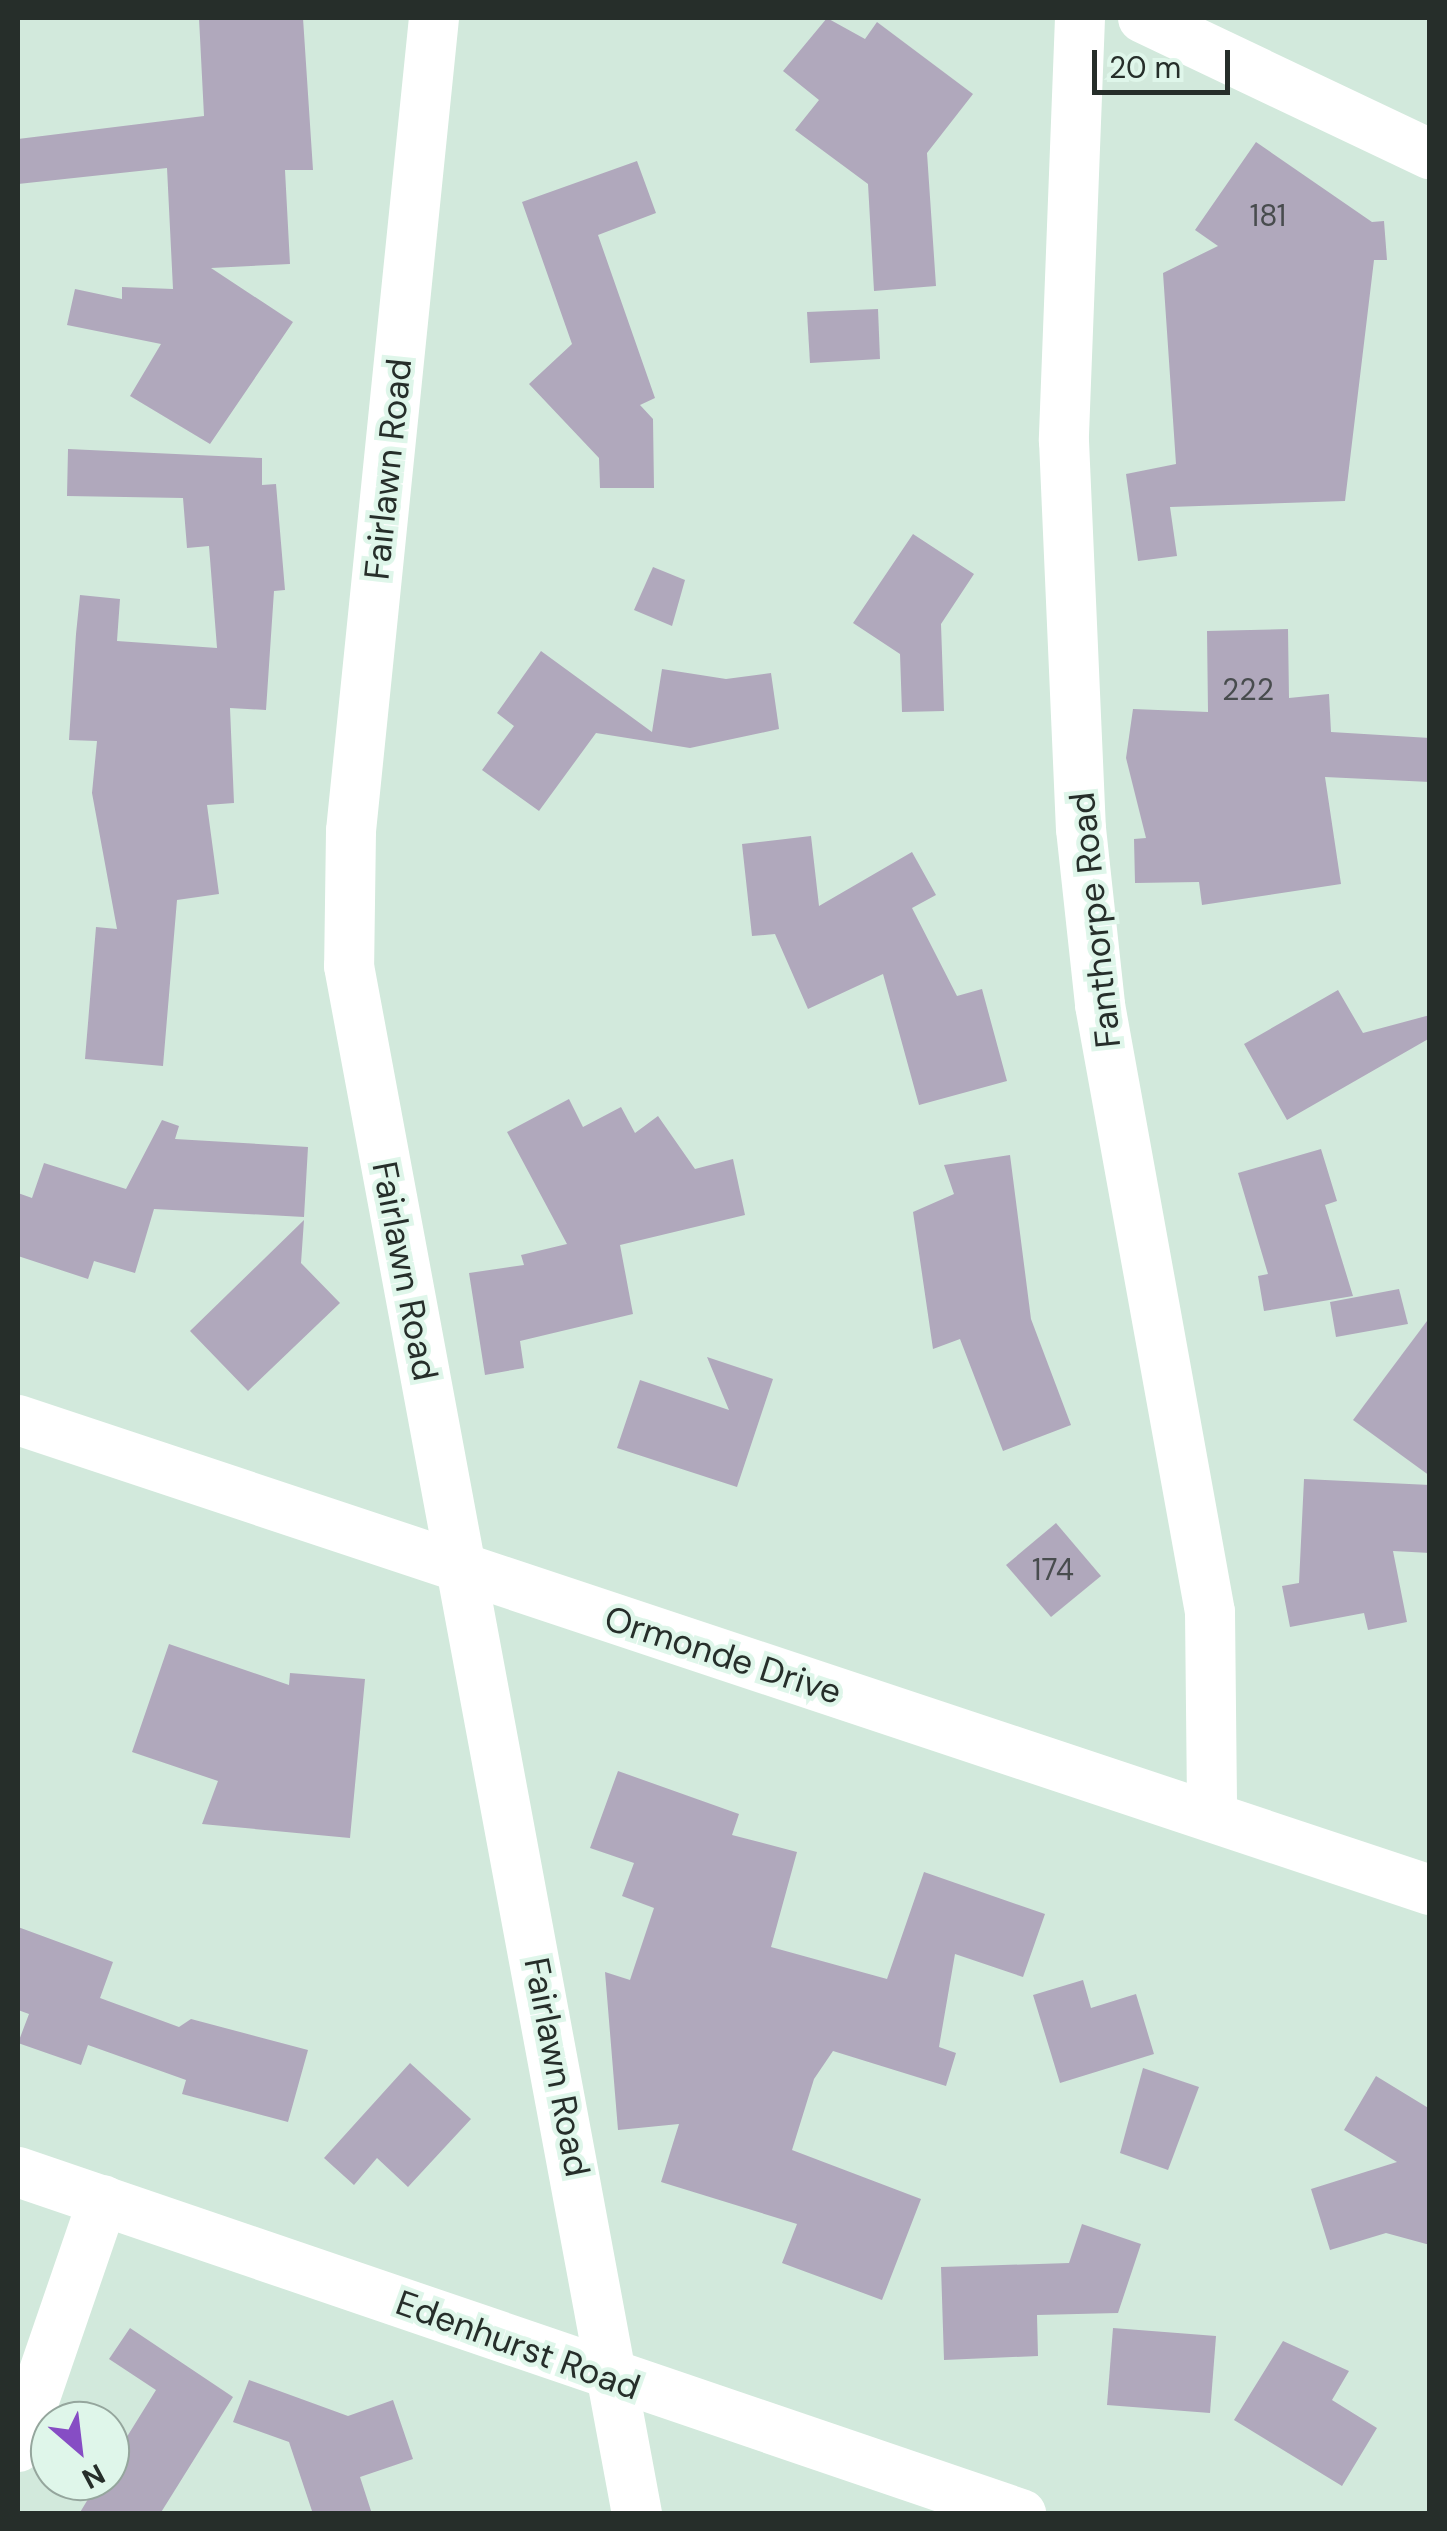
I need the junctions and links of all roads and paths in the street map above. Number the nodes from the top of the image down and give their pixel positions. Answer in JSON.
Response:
{"nodes":[{"id":1,"x":434,"y":18,"type":"edge"},
{"id":2,"x":1080,"y":18,"type":"edge"},
{"id":3,"x":1144,"y":18,"type":"edge"},
{"id":4,"x":1430,"y":154,"type":"edge"},
{"id":5,"x":18,"y":1420,"type":"edge"},
{"id":6,"x":466,"y":1571,"type":"junction"},
{"id":7,"x":1212,"y":1814,"type":"junction"},
{"id":8,"x":1430,"y":1890,"type":"edge"},
{"id":9,"x":18,"y":2172,"type":"edge"},
{"id":10,"x":103,"y":2200,"type":"junction"},
{"id":11,"x":615,"y":2381,"type":"junction"},
{"id":12,"x":18,"y":2448,"type":"edge"},
{"id":13,"x":637,"y":2514,"type":"edge"},
{"id":14,"x":1020,"y":2514,"type":"edge"}],
"edges":[{"from":1,"to":6,"type":"street","name":"Fairlawn Road"},
{"from":2,"to":7,"type":"street","name":"Fanthorpe Road"},
{"from":3,"to":4,"type":"street"},
{"from":5,"to":6,"type":"street","name":"Ormonde Drive"},
{"from":6,"to":7,"type":"street","name":"Ormonde Drive"},
{"from":6,"to":11,"type":"street","name":"Fairlawn Road"},
{"from":7,"to":8,"type":"street","name":"Ormonde Drive"},
{"from":9,"to":10,"type":"street","name":"Edenhurst Road"},
{"from":10,"to":11,"type":"street","name":"Edenhurst Road"},
{"from":10,"to":12,"type":"street"},
{"from":11,"to":13,"type":"street","name":"Fairlawn Road"},
{"from":11,"to":14,"type":"street","name":"Edenhurst Road"}]}
